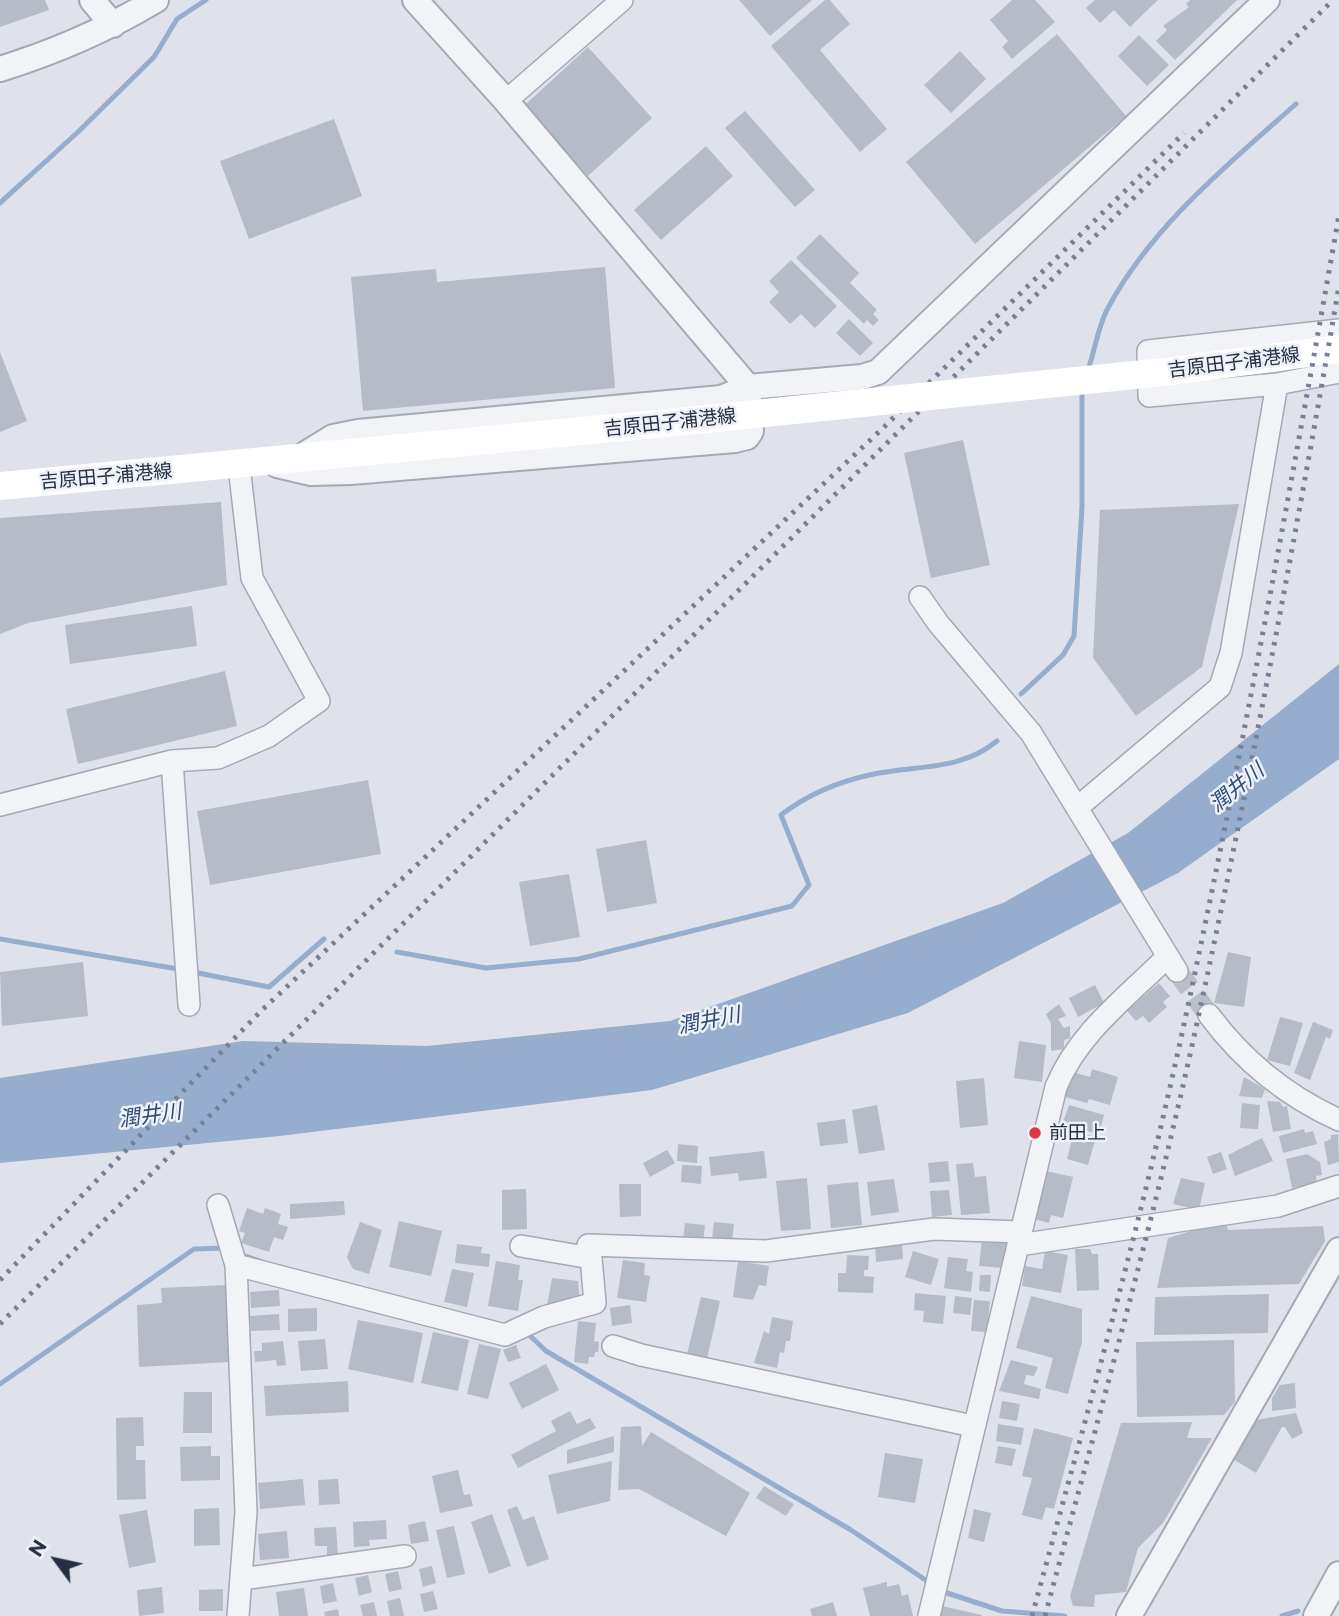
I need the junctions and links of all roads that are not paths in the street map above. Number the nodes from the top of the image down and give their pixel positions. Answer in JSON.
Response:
{"nodes":[{"id":1,"x":92,"y":0,"type":"edge"},
{"id":2,"x":156,"y":0,"type":"edge"},
{"id":3,"x":415,"y":0,"type":"edge"},
{"id":4,"x":622,"y":0,"type":"edge"},
{"id":5,"x":1268,"y":0,"type":"edge"},
{"id":6,"x":113,"y":24,"type":"junction"},
{"id":7,"x":0,"y":69,"type":"edge"},
{"id":8,"x":506,"y":101,"type":"junction"},
{"id":9,"x":1339,"y":330,"type":"edge"},
{"id":10,"x":1339,"y":349,"type":"edge"},
{"id":11,"x":1339,"y":372,"type":"edge"},
{"id":12,"x":1277,"y":384,"type":"junction"},
{"id":13,"x":748,"y":387,"type":"junction"},
{"id":14,"x":299,"y":458,"type":"junction"},
{"id":15,"x":252,"y":464,"type":"junction"},
{"id":16,"x":0,"y":486,"type":"edge"},
{"id":17,"x":920,"y":597,"type":"dead end"},
{"id":18,"x":172,"y":761,"type":"junction"},
{"id":19,"x":0,"y":805,"type":"edge"},
{"id":20,"x":1078,"y":807,"type":"junction"},
{"id":21,"x":189,"y":1005,"type":"dead end"},
{"id":22,"x":1209,"y":1015,"type":"tunnel mouth"},
{"id":23,"x":1339,"y":1120,"type":"edge"},
{"id":24,"x":1339,"y":1186,"type":"edge"},
{"id":25,"x":218,"y":1205,"type":"dead end"},
{"id":26,"x":1020,"y":1239,"type":"junction"},
{"id":27,"x":521,"y":1246,"type":"dead end"},
{"id":28,"x":1339,"y":1250,"type":"edge"},
{"id":29,"x":234,"y":1257,"type":"junction"},
{"id":30,"x":591,"y":1258,"type":"junction"},
{"id":31,"x":613,"y":1346,"type":"dead end"},
{"id":32,"x":973,"y":1426,"type":"junction"},
{"id":33,"x":405,"y":1556,"type":"dead end"},
{"id":34,"x":1339,"y":1574,"type":"edge"},
{"id":35,"x":242,"y":1578,"type":"junction"},
{"id":36,"x":933,"y":1599,"type":"edge"},
{"id":37,"x":1129,"y":1615,"type":"edge"},
{"id":38,"x":238,"y":1616,"type":"edge"},
{"id":39,"x":1316,"y":1616,"type":"edge"}],
"edges":[{"from":1,"to":6,"type":"street"},
{"from":2,"to":6,"type":"street"},
{"from":3,"to":8,"type":"street"},
{"from":4,"to":8,"type":"street"},
{"from":5,"to":13,"type":"street"},
{"from":6,"to":7,"type":"street"},
{"from":8,"to":13,"type":"street"},
{"from":9,"to":12,"type":"street"},
{"from":10,"to":14,"type":"main road","name":"吉原田子浦港線","bridge":true},
{"from":11,"to":12,"type":"street"},
{"from":12,"to":20,"type":"street"},
{"from":13,"to":14,"type":"street"},
{"from":13,"to":15,"type":"street"},
{"from":14,"to":15,"type":"main road","name":"吉原田子浦港線"},
{"from":15,"to":16,"type":"main road","name":"吉原田子浦港線"},
{"from":15,"to":18,"type":"street"},
{"from":17,"to":20,"type":"street"},
{"from":18,"to":19,"type":"street"},
{"from":18,"to":21,"type":"street"},
{"from":20,"to":26,"type":"street"},
{"from":22,"to":23,"type":"street"},
{"from":24,"to":26,"type":"street"},
{"from":25,"to":29,"type":"street"},
{"from":26,"to":30,"type":"street"},
{"from":26,"to":32,"type":"street"},
{"from":27,"to":30,"type":"street"},
{"from":28,"to":37,"type":"street"},
{"from":29,"to":30,"type":"street"},
{"from":29,"to":35,"type":"street"},
{"from":31,"to":32,"type":"street"},
{"from":32,"to":36,"type":"street"},
{"from":33,"to":35,"type":"street"},
{"from":34,"to":39,"type":"street"},
{"from":35,"to":38,"type":"street"}]}
